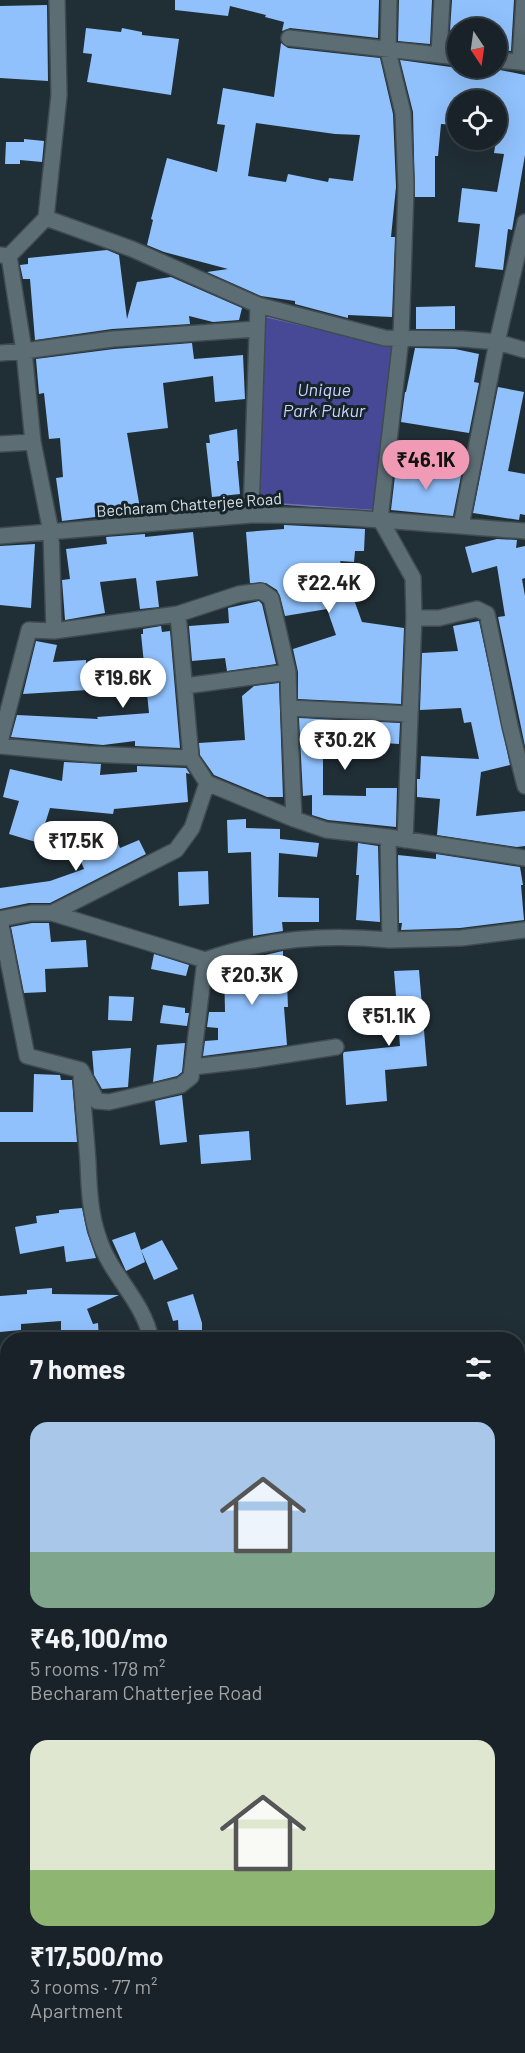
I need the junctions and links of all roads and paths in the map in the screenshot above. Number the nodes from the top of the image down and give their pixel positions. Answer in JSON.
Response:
{"nodes":[{"id":1,"x":57,"y":0,"type":"edge"},
{"id":2,"x":389,"y":0,"type":"edge"},
{"id":3,"x":442,"y":0,"type":"edge"},
{"id":4,"x":524,"y":0,"type":"edge"},
{"id":5,"x":289,"y":38,"type":"dead end"},
{"id":6,"x":388,"y":51,"type":"junction"},
{"id":7,"x":439,"y":55,"type":"junction"},
{"id":8,"x":447,"y":56,"type":"edge"},
{"id":9,"x":507,"y":61,"type":"edge"},
{"id":10,"x":522,"y":63,"type":"edge"},
{"id":11,"x":46,"y":218,"type":"junction"},
{"id":12,"x":525,"y":222,"type":"edge"},
{"id":13,"x":5,"y":255,"type":"edge"},
{"id":14,"x":258,"y":305,"type":"junction"},
{"id":15,"x":256,"y":329,"type":"junction"},
{"id":16,"x":401,"y":338,"type":"junction"},
{"id":17,"x":497,"y":342,"type":"junction"},
{"id":18,"x":525,"y":350,"type":"edge"},
{"id":19,"x":24,"y":351,"type":"junction"},
{"id":20,"x":0,"y":352,"type":"edge"},
{"id":21,"x":33,"y":442,"type":"junction"},
{"id":22,"x":0,"y":444,"type":"edge"},
{"id":23,"x":251,"y":515,"type":"junction"},
{"id":24,"x":380,"y":519,"type":"junction"},
{"id":25,"x":461,"y":526,"type":"junction"},
{"id":26,"x":525,"y":531,"type":"edge"},
{"id":27,"x":51,"y":532,"type":"junction"},
{"id":28,"x":0,"y":536,"type":"edge"},
{"id":29,"x":178,"y":615,"type":"junction"},
{"id":30,"x":414,"y":618,"type":"junction"},
{"id":31,"x":54,"y":631,"type":"junction"},
{"id":32,"x":288,"y":672,"type":"junction"},
{"id":33,"x":185,"y":686,"type":"junction"},
{"id":34,"x":289,"y":708,"type":"junction"},
{"id":35,"x":409,"y":714,"type":"junction"},
{"id":36,"x":3,"y":719,"type":"edge"},
{"id":37,"x":0,"y":744,"type":"edge"},
{"id":38,"x":191,"y":758,"type":"junction"},
{"id":39,"x":207,"y":783,"type":"junction"},
{"id":40,"x":525,"y":786,"type":"edge"},
{"id":41,"x":294,"y":819,"type":"junction"},
{"id":42,"x":388,"y":837,"type":"junction"},
{"id":43,"x":405,"y":840,"type":"junction"},
{"id":44,"x":525,"y":858,"type":"edge"},
{"id":45,"x":52,"y":913,"type":"junction"},
{"id":46,"x":0,"y":919,"type":"edge"},
{"id":47,"x":525,"y":930,"type":"edge"},
{"id":48,"x":390,"y":940,"type":"junction"},
{"id":49,"x":205,"y":960,"type":"junction"},
{"id":50,"x":6,"y":985,"type":"edge"},
{"id":51,"x":336,"y":1047,"type":"dead end"},
{"id":52,"x":193,"y":1067,"type":"junction"},
{"id":53,"x":81,"y":1070,"type":"junction"},
{"id":54,"x":150,"y":1332,"type":"edge"}],
"edges":[{"from":1,"to":11,"type":"street"},
{"from":2,"to":6,"type":"street"},
{"from":3,"to":7,"type":"street"},
{"from":4,"to":10,"type":"street"},
{"from":5,"to":6,"type":"street"},
{"from":6,"to":7,"type":"street"},
{"from":6,"to":16,"type":"street"},
{"from":7,"to":8,"type":"street"},
{"from":9,"to":10,"type":"street"},
{"from":11,"to":13,"type":"street"},
{"from":11,"to":14,"type":"street"},
{"from":12,"to":17,"type":"street"},
{"from":13,"to":19,"type":"street"},
{"from":14,"to":15,"type":"street"},
{"from":14,"to":16,"type":"street"},
{"from":15,"to":19,"type":"street"},
{"from":15,"to":23,"type":"street"},
{"from":16,"to":17,"type":"street"},
{"from":16,"to":24,"type":"street"},
{"from":17,"to":18,"type":"street"},
{"from":17,"to":25,"type":"street"},
{"from":19,"to":20,"type":"street"},
{"from":19,"to":21,"type":"street"},
{"from":21,"to":22,"type":"street"},
{"from":21,"to":27,"type":"street"},
{"from":23,"to":24,"type":"street","name":"Becharam Chatterjee Road"},
{"from":23,"to":27,"type":"street","name":"Becharam Chatterjee Road"},
{"from":24,"to":25,"type":"street","name":"Becharam Chatterjee Road"},
{"from":24,"to":30,"type":"street"},
{"from":25,"to":26,"type":"street","name":"Becharam Chatterjee Road"},
{"from":27,"to":28,"type":"street","name":"Becharam Chatterjee Road"},
{"from":27,"to":31,"type":"street"},
{"from":29,"to":31,"type":"street"},
{"from":29,"to":32,"type":"street"},
{"from":29,"to":33,"type":"street"},
{"from":30,"to":35,"type":"street"},
{"from":30,"to":40,"type":"street"},
{"from":31,"to":36,"type":"street"},
{"from":32,"to":33,"type":"street"},
{"from":32,"to":34,"type":"street"},
{"from":33,"to":38,"type":"street"},
{"from":34,"to":35,"type":"street"},
{"from":34,"to":41,"type":"street"},
{"from":35,"to":43,"type":"street"},
{"from":36,"to":37,"type":"street"},
{"from":37,"to":38,"type":"street"},
{"from":38,"to":39,"type":"street"},
{"from":39,"to":41,"type":"street"},
{"from":39,"to":45,"type":"street"},
{"from":41,"to":42,"type":"street"},
{"from":42,"to":43,"type":"street"},
{"from":42,"to":48,"type":"street"},
{"from":43,"to":44,"type":"street"},
{"from":45,"to":46,"type":"street"},
{"from":45,"to":49,"type":"street"},
{"from":46,"to":50,"type":"street"},
{"from":47,"to":48,"type":"street"},
{"from":48,"to":49,"type":"street"},
{"from":49,"to":52,"type":"street"},
{"from":50,"to":53,"type":"street"},
{"from":51,"to":52,"type":"street"},
{"from":52,"to":53,"type":"street"},
{"from":53,"to":54,"type":"street"}]}
